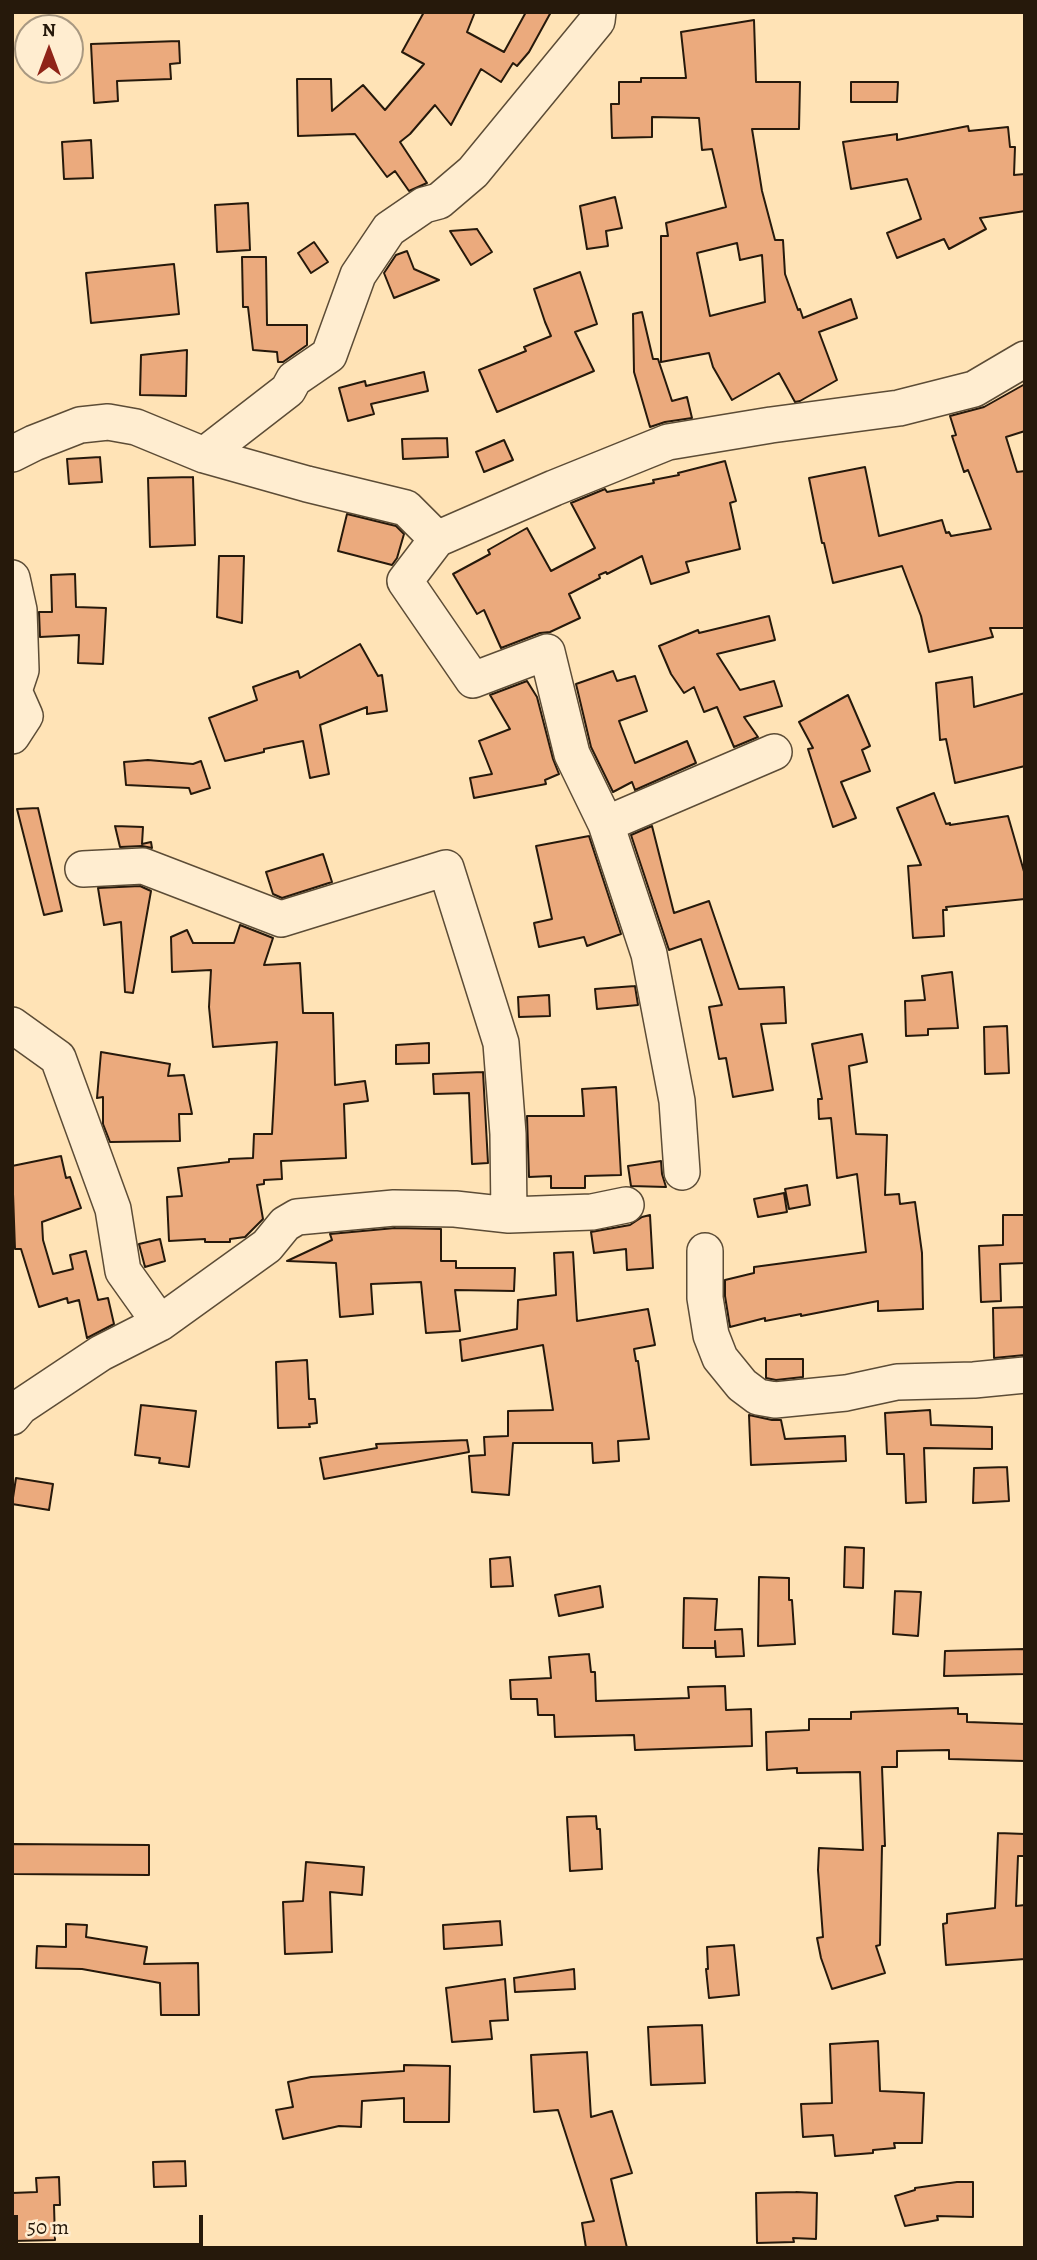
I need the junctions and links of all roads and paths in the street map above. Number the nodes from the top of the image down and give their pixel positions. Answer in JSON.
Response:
{"nodes":[{"id":1,"x":598,"y":12,"type":"edge"},
{"id":2,"x":1025,"y":359,"type":"edge"},
{"id":3,"x":12,"y":454,"type":"edge"},
{"id":4,"x":204,"y":455,"type":"junction"},
{"id":5,"x":437,"y":539,"type":"junction"},
{"id":6,"x":12,"y":578,"type":"edge"},
{"id":7,"x":12,"y":736,"type":"edge"},
{"id":8,"x":774,"y":752,"type":"dead end"},
{"id":9,"x":606,"y":824,"type":"junction"},
{"id":10,"x":83,"y":869,"type":"dead end"},
{"id":11,"x":12,"y":1025,"type":"edge"},
{"id":12,"x":682,"y":1172,"type":"dead end"},
{"id":13,"x":626,"y":1205,"type":"dead end"},
{"id":14,"x":509,"y":1215,"type":"junction"},
{"id":15,"x":705,"y":1251,"type":"dead end"},
{"id":16,"x":160,"y":1323,"type":"junction"},
{"id":17,"x":1025,"y":1375,"type":"edge"},
{"id":18,"x":12,"y":1417,"type":"edge"}],
"edges":[{"from":1,"to":4,"type":"street"},
{"from":2,"to":5,"type":"street"},
{"from":3,"to":4,"type":"street"},
{"from":4,"to":5,"type":"street"},
{"from":5,"to":9,"type":"street"},
{"from":6,"to":7,"type":"street"},
{"from":8,"to":9,"type":"street"},
{"from":9,"to":12,"type":"street"},
{"from":10,"to":14,"type":"street"},
{"from":11,"to":16,"type":"street"},
{"from":13,"to":14,"type":"street"},
{"from":14,"to":16,"type":"street"},
{"from":15,"to":17,"type":"street"},
{"from":16,"to":18,"type":"street"}]}
